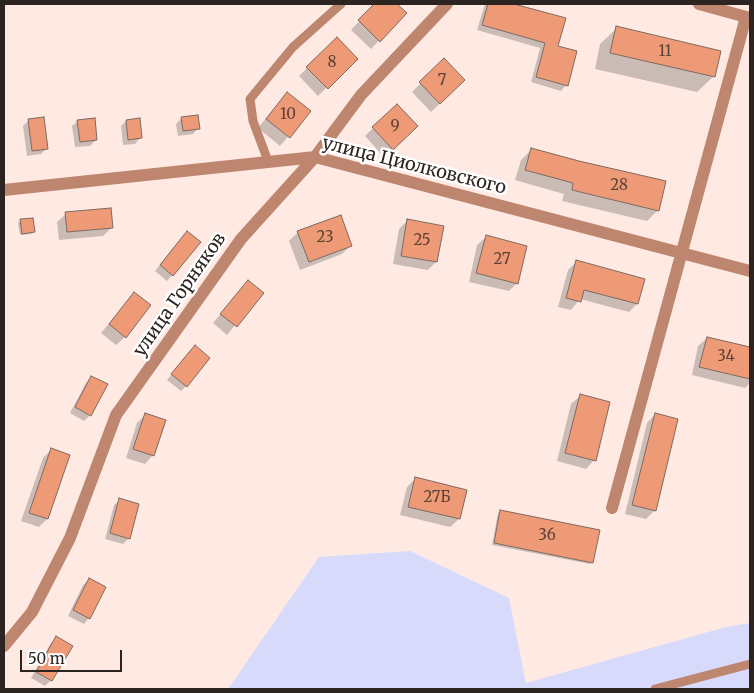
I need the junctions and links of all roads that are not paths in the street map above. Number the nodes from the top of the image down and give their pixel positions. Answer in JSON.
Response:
{"nodes":[{"id":1,"x":341,"y":4,"type":"edge"},
{"id":2,"x":447,"y":4,"type":"edge"},
{"id":3,"x":699,"y":4,"type":"edge"},
{"id":4,"x":748,"y":17,"type":"edge"},
{"id":5,"x":315,"y":157,"type":"junction"},
{"id":6,"x":268,"y":161,"type":"junction"},
{"id":7,"x":4,"y":190,"type":"edge"},
{"id":8,"x":680,"y":254,"type":"junction"},
{"id":9,"x":750,"y":271,"type":"edge"},
{"id":10,"x":612,"y":508,"type":"dead end"},
{"id":11,"x":4,"y":646,"type":"edge"},
{"id":12,"x":750,"y":664,"type":"edge"},
{"id":13,"x":655,"y":689,"type":"edge"}],
"edges":[{"from":1,"to":6,"type":"lane"},
{"from":2,"to":5,"type":"street","name":"улица Горняков"},
{"from":3,"to":4,"type":"street"},
{"from":4,"to":8,"type":"street"},
{"from":5,"to":6,"type":"street","name":"улица Циолковского"},
{"from":5,"to":8,"type":"street","name":"улица Циолковского"},
{"from":5,"to":11,"type":"street","name":"улица Горняков"},
{"from":6,"to":7,"type":"street","name":"улица Циолковского"},
{"from":8,"to":9,"type":"street","name":"улица Циолковского"},
{"from":8,"to":10,"type":"street"},
{"from":12,"to":13,"type":"lane"}]}
